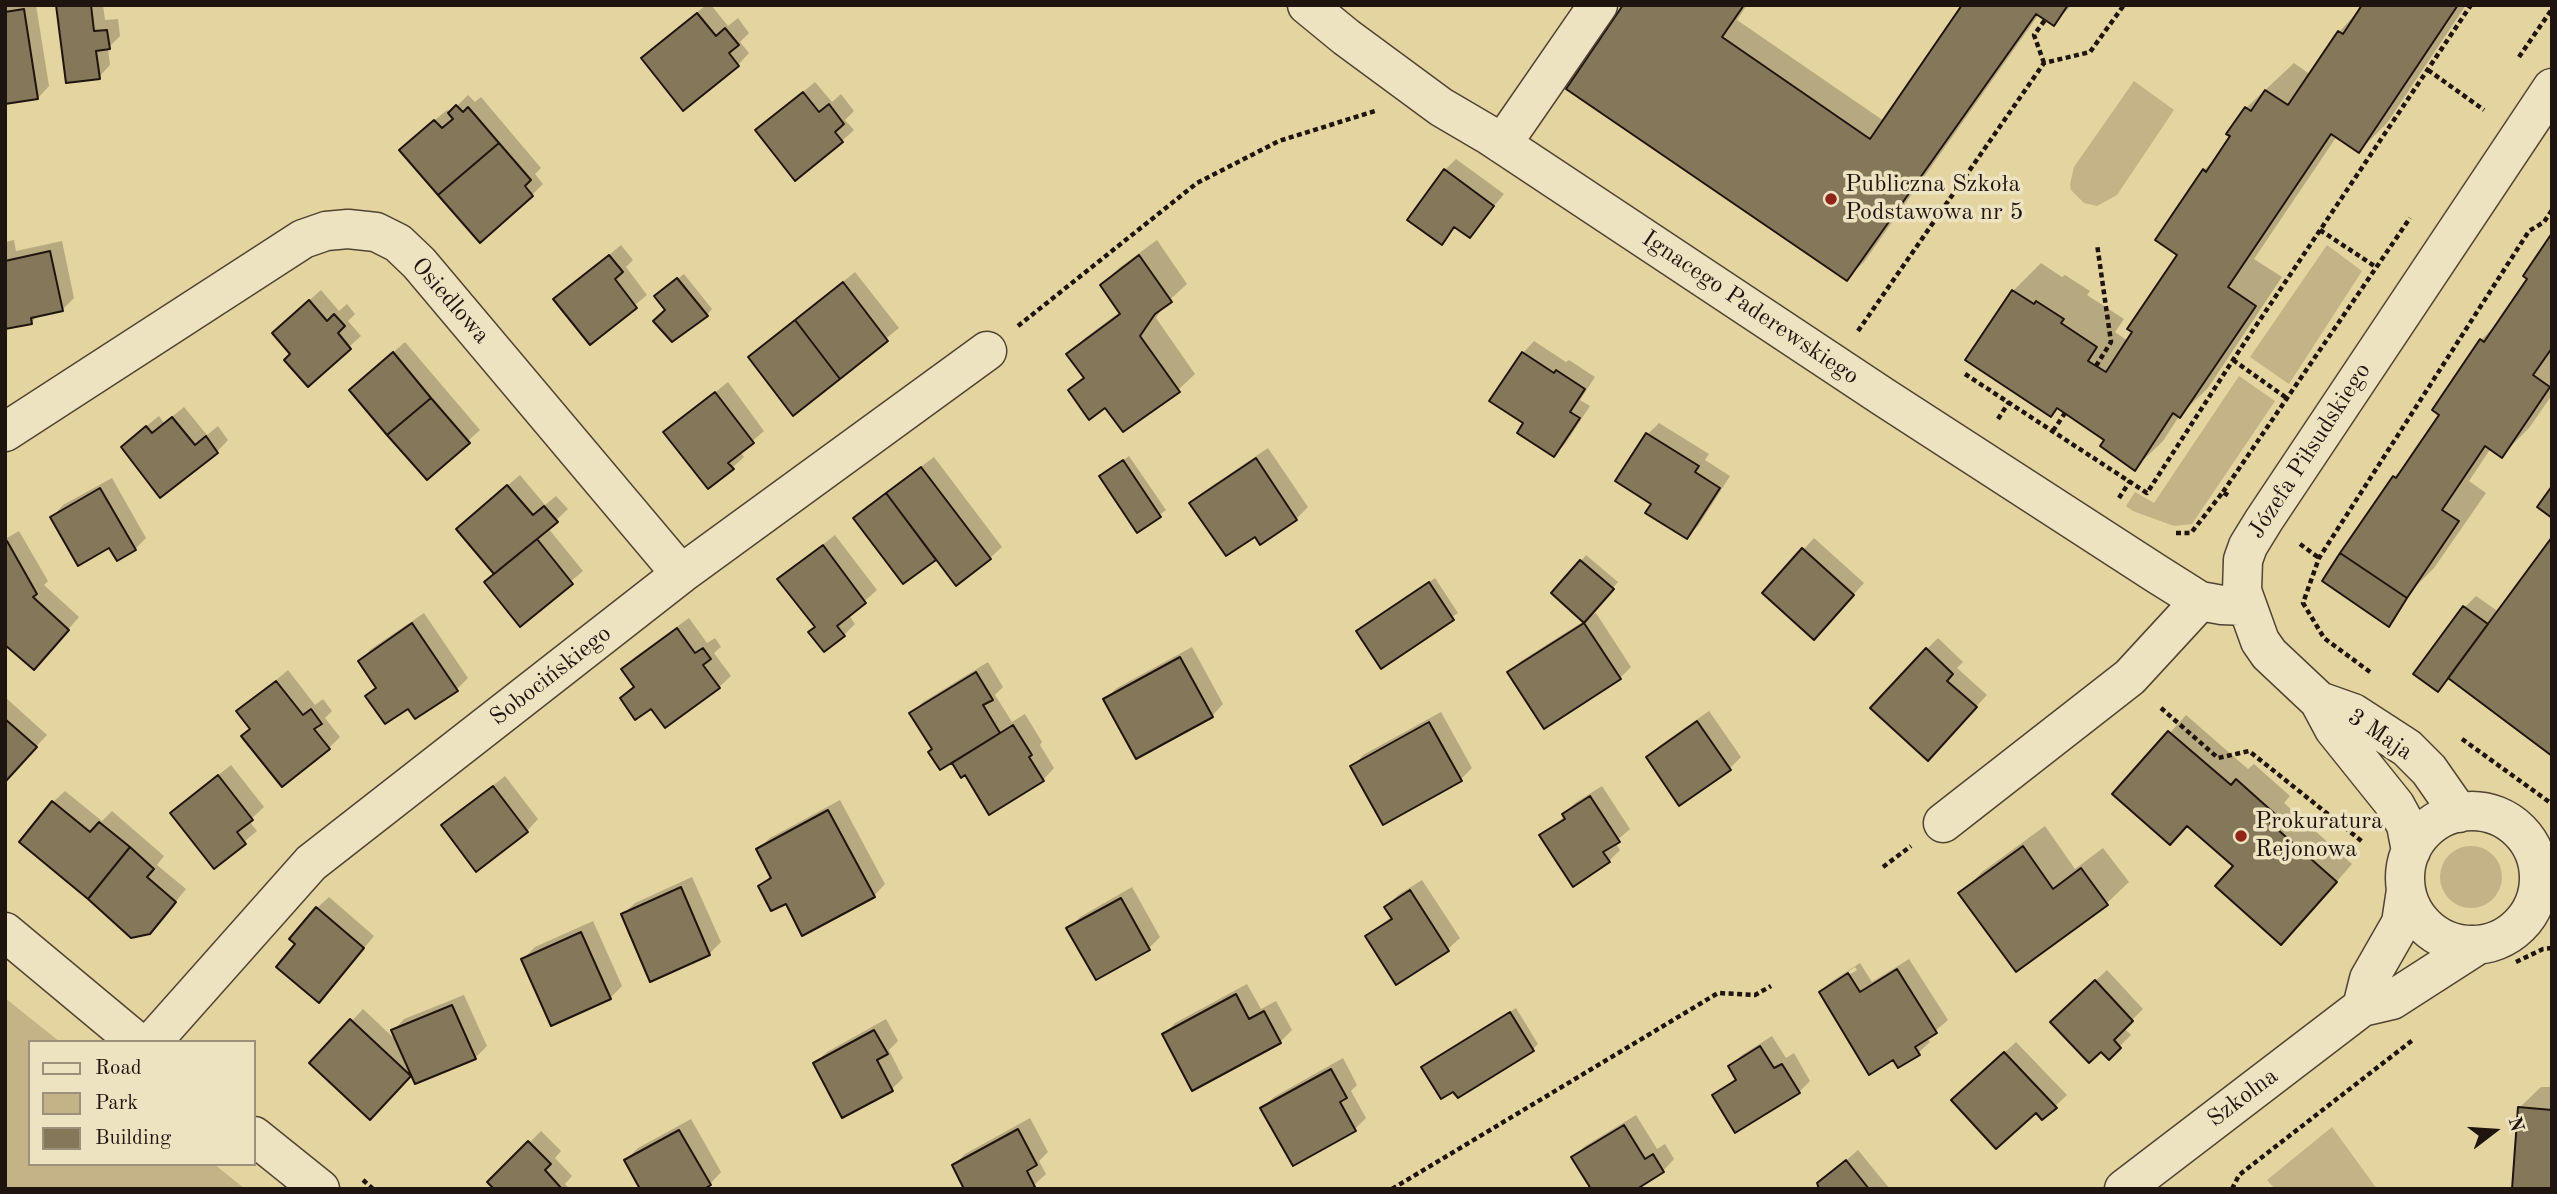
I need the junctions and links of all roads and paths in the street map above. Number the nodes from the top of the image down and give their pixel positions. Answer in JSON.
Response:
{"nodes":[{"id":1,"x":1307,"y":5,"type":"edge"},
{"id":2,"x":1598,"y":5,"type":"edge"},
{"id":3,"x":2124,"y":5,"type":"edge"},
{"id":4,"x":2471,"y":5,"type":"edge"},
{"id":5,"x":2552,"y":9,"type":"edge"},
{"id":6,"x":2045,"y":20,"type":"dead end"},
{"id":7,"x":2044,"y":63,"type":"junction"},
{"id":8,"x":2514,"y":65,"type":"dead end"},
{"id":9,"x":2427,"y":70,"type":"junction"},
{"id":10,"x":2552,"y":88,"type":"edge"},
{"id":11,"x":1386,"y":108,"type":"dead end"},
{"id":12,"x":2477,"y":121,"type":"dead end"},
{"id":13,"x":1502,"y":144,"type":"junction"},
{"id":14,"x":2552,"y":210,"type":"edge"},
{"id":15,"x":2415,"y":211,"type":"dead end"},
{"id":16,"x":2320,"y":230,"type":"junction"},
{"id":17,"x":2097,"y":244,"type":"dead end"},
{"id":18,"x":2376,"y":267,"type":"junction"},
{"id":19,"x":1855,"y":334,"type":"dead end"},
{"id":20,"x":987,"y":351,"type":"joint"},
{"id":21,"x":2233,"y":360,"type":"junction"},
{"id":22,"x":2096,"y":366,"type":"dead end"},
{"id":23,"x":1965,"y":374,"type":"dead end"},
{"id":24,"x":2288,"y":398,"type":"junction"},
{"id":25,"x":2009,"y":402,"type":"junction"},
{"id":26,"x":2065,"y":413,"type":"dead end"},
{"id":27,"x":1992,"y":427,"type":"dead end"},
{"id":28,"x":2053,"y":431,"type":"junction"},
{"id":29,"x":5,"y":432,"type":"edge"},
{"id":30,"x":2130,"y":481,"type":"junction"},
{"id":31,"x":2223,"y":492,"type":"junction"},
{"id":32,"x":2234,"y":499,"type":"dead end"},
{"id":33,"x":2113,"y":508,"type":"dead end"},
{"id":34,"x":2191,"y":533,"type":"dead end"},
{"id":35,"x":681,"y":574,"type":"junction"},
{"id":36,"x":2200,"y":601,"type":"junction"},
{"id":37,"x":2246,"y":606,"type":"junction"},
{"id":38,"x":2379,"y":678,"type":"dead end"},
{"id":39,"x":2319,"y":701,"type":"junction"},
{"id":40,"x":2161,"y":708,"type":"dead end"},
{"id":41,"x":2456,"y":735,"type":"dead end"},
{"id":42,"x":2552,"y":804,"type":"edge"},
{"id":43,"x":2459,"y":813,"type":"junction"},
{"id":44,"x":1943,"y":823,"type":"dead end"},
{"id":45,"x":2369,"y":849,"type":"dead end"},
{"id":46,"x":2411,"y":850,"type":"junction"},
{"id":47,"x":2541,"y":851,"type":"edge"},
{"id":48,"x":2406,"y":890,"type":"junction"},
{"id":49,"x":5,"y":932,"type":"edge"},
{"id":50,"x":2527,"y":939,"type":"edge"},
{"id":51,"x":2476,"y":946,"type":"junction"},
{"id":52,"x":2552,"y":948,"type":"edge"},
{"id":53,"x":1771,"y":986,"type":"dead end"},
{"id":54,"x":2362,"y":1007,"type":"junction"},
{"id":55,"x":2415,"y":1039,"type":"dead end"},
{"id":56,"x":135,"y":1040,"type":"edge"},
{"id":57,"x":154,"y":1040,"type":"edge"},
{"id":58,"x":256,"y":1138,"type":"edge"},
{"id":59,"x":320,"y":1189,"type":"edge"},
{"id":60,"x":1392,"y":1189,"type":"edge"},
{"id":61,"x":2124,"y":1189,"type":"edge"},
{"id":62,"x":2232,"y":1189,"type":"edge"}],
"edges":[{"from":1,"to":13,"type":"street","name":"Ignacego Paderewskiego"},
{"from":2,"to":13,"type":"street"},
{"from":3,"to":7,"type":"path"},
{"from":4,"to":9,"type":"path"},
{"from":5,"to":8,"type":"path"},
{"from":6,"to":7,"type":"path"},
{"from":7,"to":19,"type":"path"},
{"from":9,"to":12,"type":"path"},
{"from":9,"to":16,"type":"path"},
{"from":10,"to":37,"type":"street","name":"Józefa Piłsudskiego"},
{"from":11,"to":20,"type":"path"},
{"from":13,"to":36,"type":"street","name":"Ignacego Paderewskiego"},
{"from":14,"to":38,"type":"path"},
{"from":15,"to":18,"type":"path"},
{"from":16,"to":18,"type":"path"},
{"from":16,"to":21,"type":"path"},
{"from":17,"to":22,"type":"path"},
{"from":18,"to":24,"type":"path"},
{"from":20,"to":35,"type":"street","name":"Sobocińskiego"},
{"from":21,"to":24,"type":"path"},
{"from":21,"to":30,"type":"path"},
{"from":23,"to":25,"type":"path"},
{"from":24,"to":31,"type":"path"},
{"from":25,"to":27,"type":"path"},
{"from":25,"to":28,"type":"path"},
{"from":26,"to":28,"type":"path"},
{"from":28,"to":30,"type":"path"},
{"from":29,"to":35,"type":"street","name":"Osiedlowa"},
{"from":30,"to":33,"type":"path"},
{"from":31,"to":32,"type":"path"},
{"from":31,"to":34,"type":"path"},
{"from":35,"to":57,"type":"street","name":"Sobocińskiego"},
{"from":36,"to":37,"type":"street"},
{"from":36,"to":44,"type":"street"},
{"from":37,"to":39,"type":"street","name":"3 Maja"},
{"from":39,"to":43,"type":"street","name":"3 Maja"},
{"from":39,"to":46,"type":"street","name":"3 Maja"},
{"from":40,"to":45,"type":"path"},
{"from":41,"to":42,"type":"path"},
{"from":43,"to":46,"type":"street"},
{"from":43,"to":47,"type":"street"},
{"from":46,"to":48,"type":"street"},
{"from":47,"to":50,"type":"street"},
{"from":48,"to":51,"type":"street"},
{"from":48,"to":54,"type":"street"},
{"from":49,"to":56,"type":"street"},
{"from":50,"to":51,"type":"street"},
{"from":50,"to":52,"type":"path"},
{"from":51,"to":54,"type":"street","name":"Szkolna"},
{"from":53,"to":60,"type":"path"},
{"from":54,"to":61,"type":"street","name":"Szkolna"},
{"from":55,"to":62,"type":"path"},
{"from":58,"to":59,"type":"street"}]}
